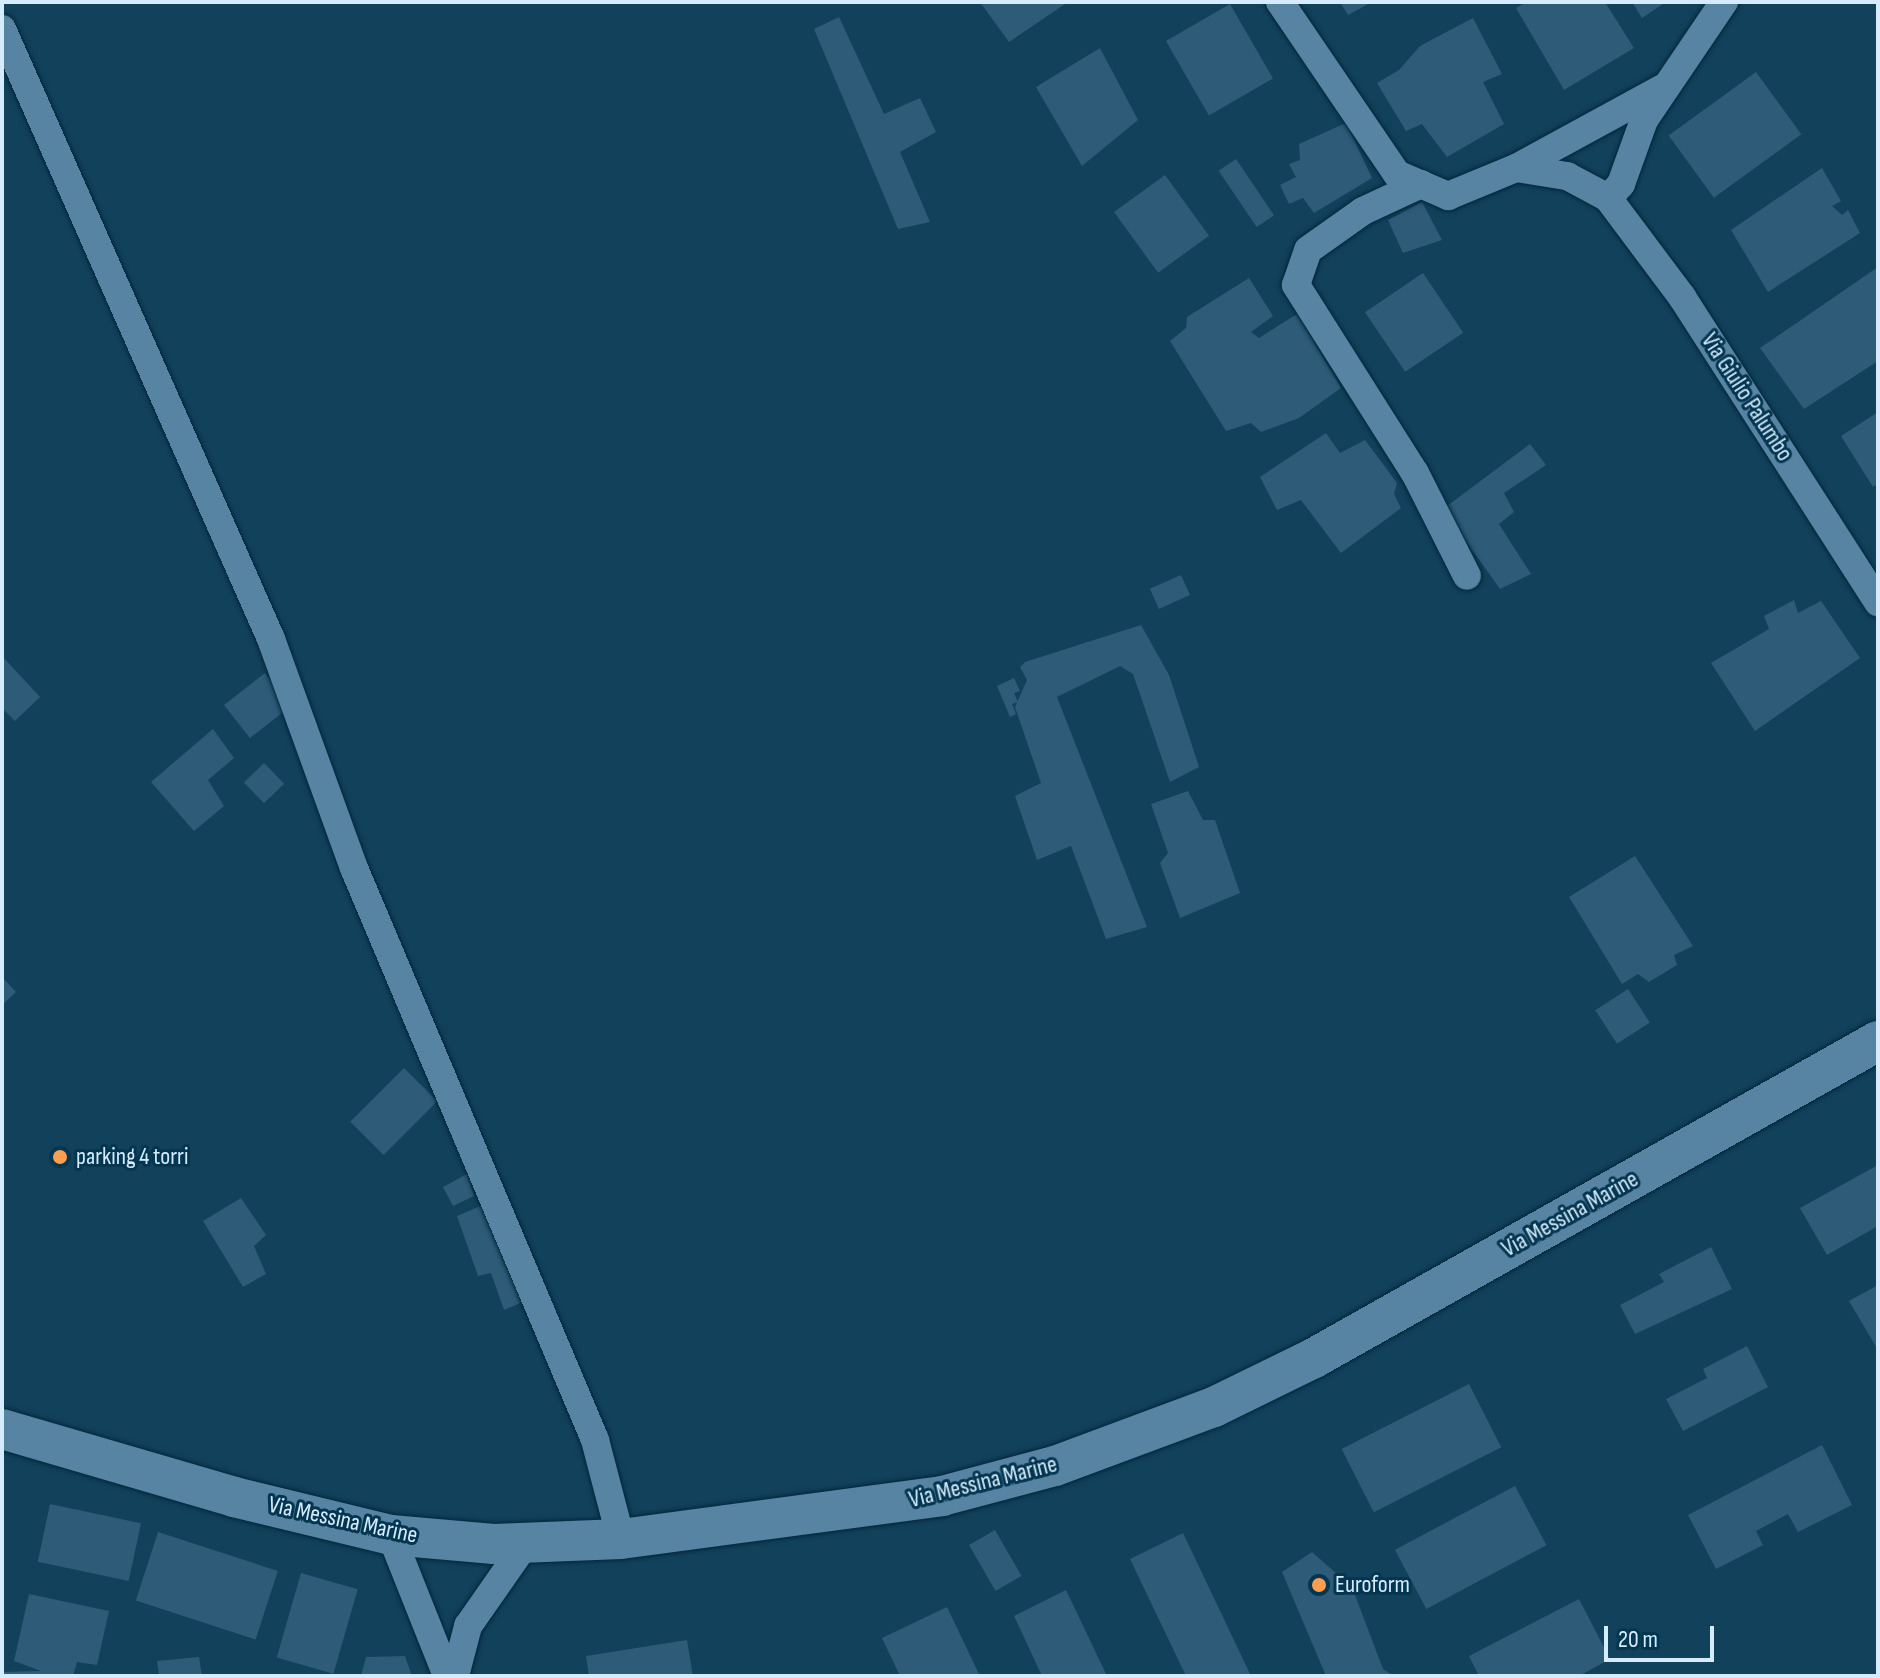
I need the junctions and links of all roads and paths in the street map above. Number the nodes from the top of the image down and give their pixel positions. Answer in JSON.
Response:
{"nodes":[{"id":1,"x":1280,"y":2,"type":"edge"},
{"id":2,"x":1724,"y":2,"type":"edge"},
{"id":3,"x":2,"y":29,"type":"edge"},
{"id":4,"x":1670,"y":84,"type":"junction"},
{"id":5,"x":1516,"y":168,"type":"junction"},
{"id":6,"x":1421,"y":184,"type":"junction"},
{"id":7,"x":1608,"y":198,"type":"junction"},
{"id":8,"x":1467,"y":576,"type":"dead end"},
{"id":9,"x":1878,"y":602,"type":"edge"},
{"id":10,"x":1878,"y":1041,"type":"edge"},
{"id":11,"x":2,"y":1429,"type":"edge"},
{"id":12,"x":391,"y":1535,"type":"junction"},
{"id":13,"x":621,"y":1539,"type":"junction"},
{"id":14,"x":526,"y":1543,"type":"junction"},
{"id":15,"x":447,"y":1676,"type":"edge"},
{"id":16,"x":455,"y":1676,"type":"edge"}],
"edges":[{"from":1,"to":6,"type":"street"},
{"from":2,"to":4,"type":"street"},
{"from":3,"to":13,"type":"street"},
{"from":4,"to":5,"type":"street"},
{"from":4,"to":7,"type":"street"},
{"from":5,"to":6,"type":"street"},
{"from":5,"to":7,"type":"street"},
{"from":6,"to":8,"type":"street"},
{"from":7,"to":9,"type":"street","name":"Via Giulio Palumbo"},
{"from":10,"to":13,"type":"main road","name":"Via Messina Marine"},
{"from":11,"to":12,"type":"main road","name":"Via Messina Marine"},
{"from":12,"to":14,"type":"main road","name":"Via Messina Marine"},
{"from":12,"to":15,"type":"street"},
{"from":13,"to":14,"type":"main road","name":"Via Messina Marine"},
{"from":14,"to":16,"type":"street"}]}
